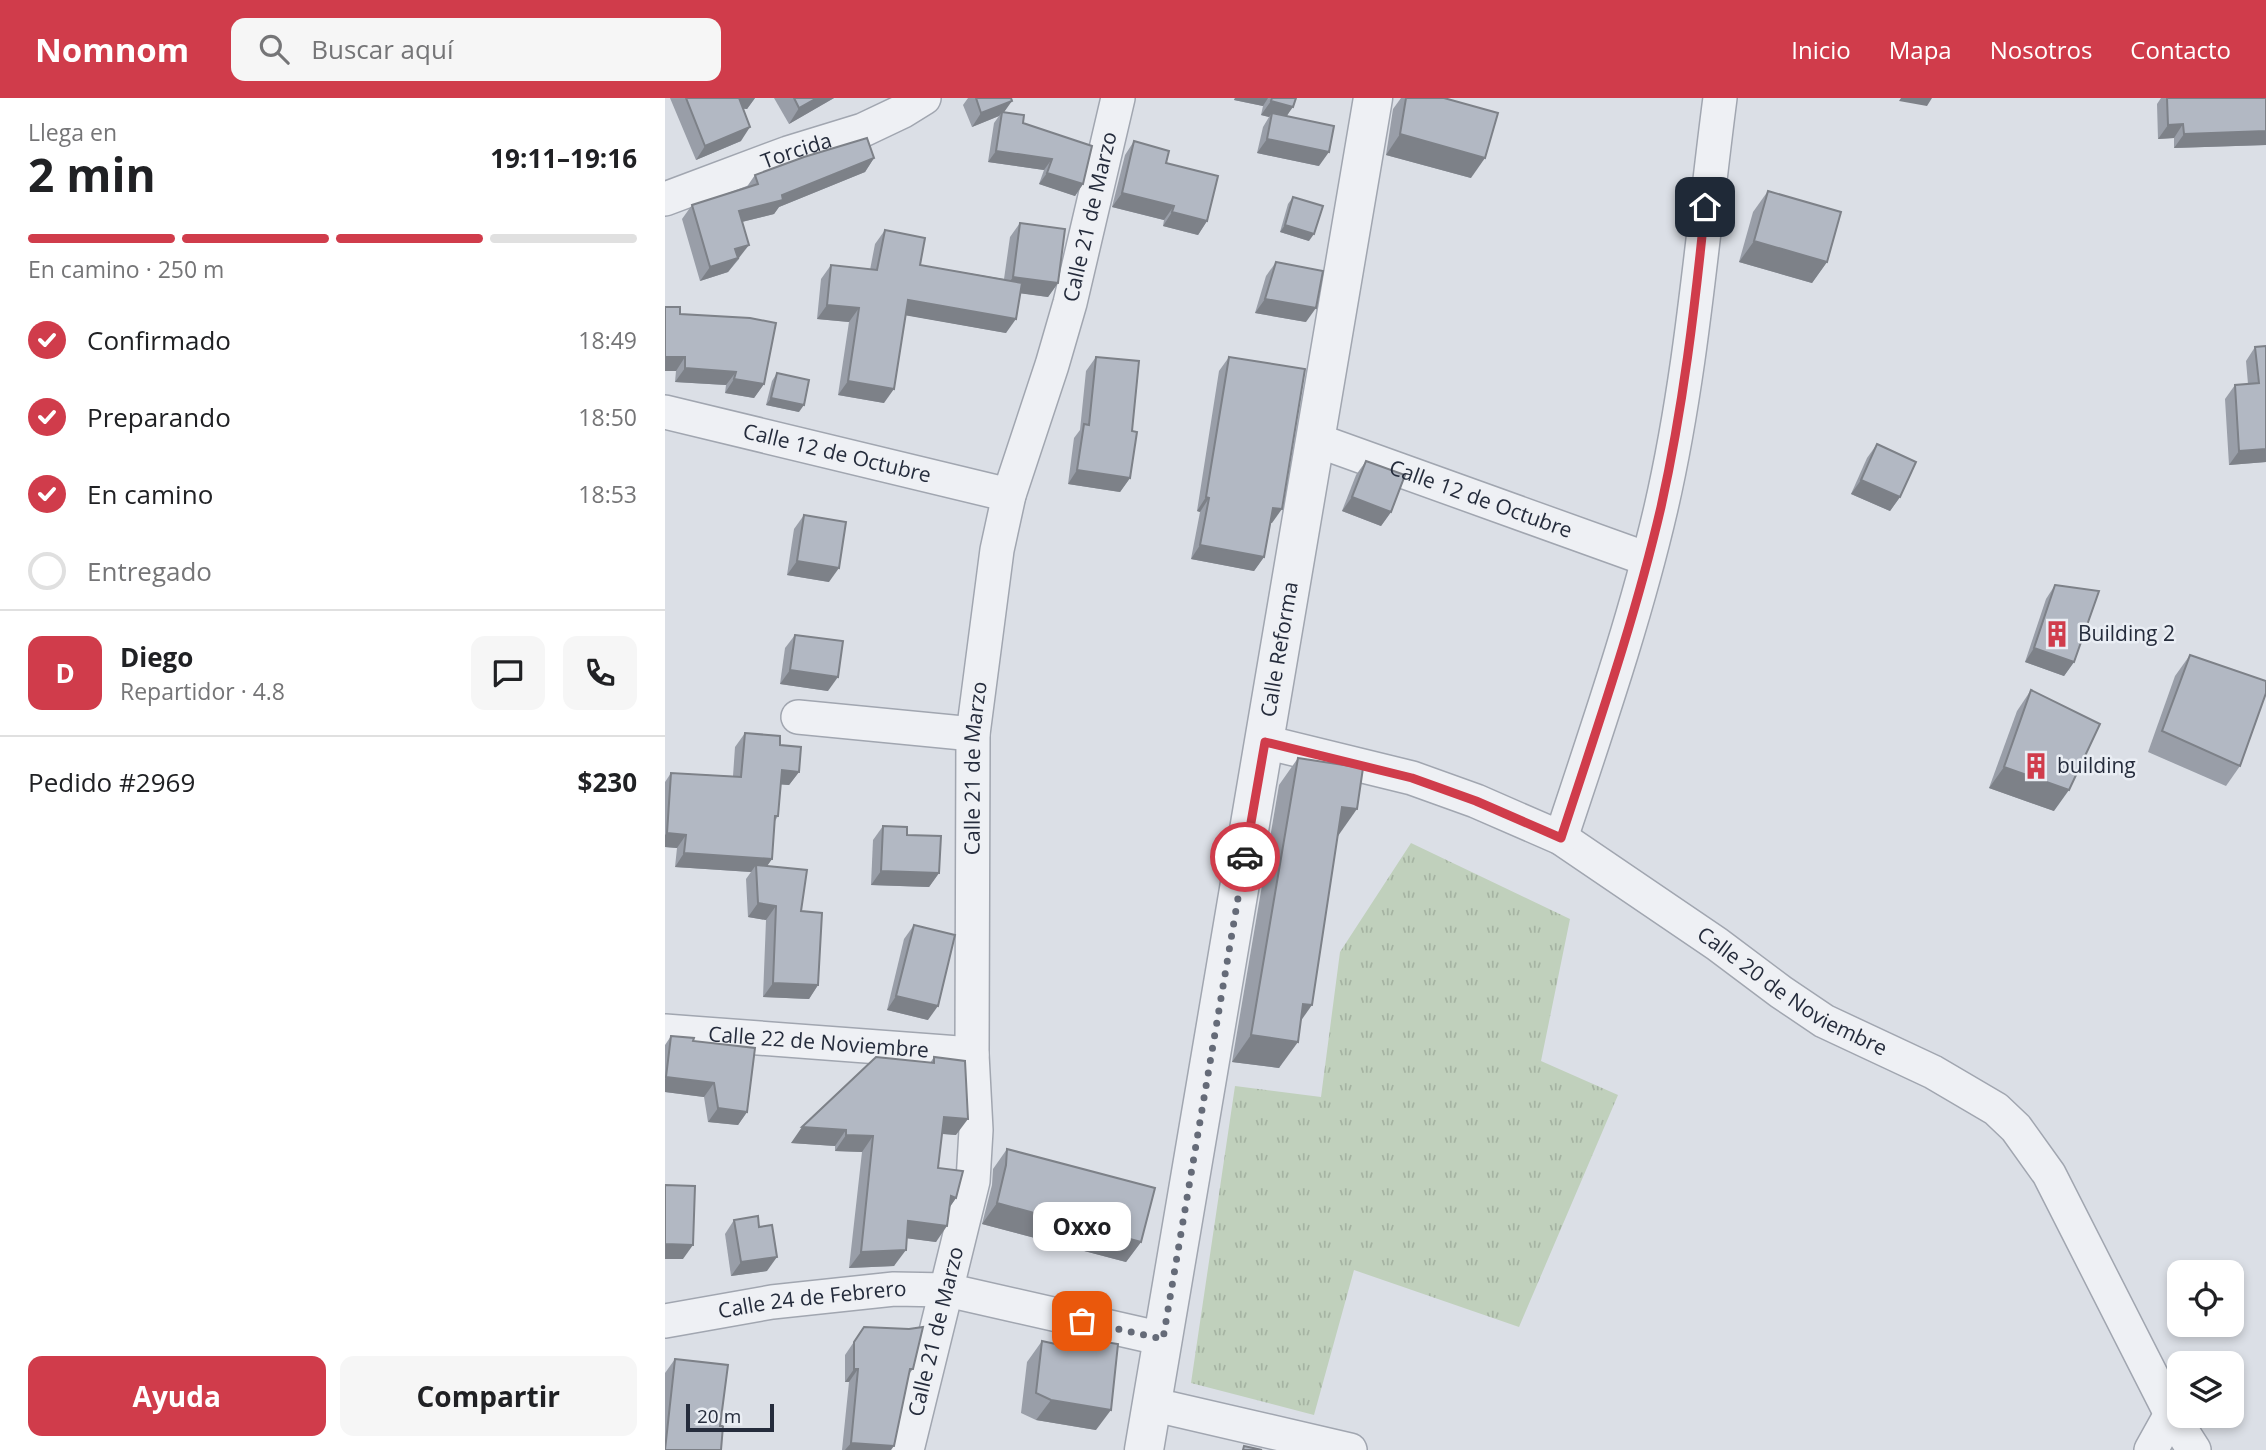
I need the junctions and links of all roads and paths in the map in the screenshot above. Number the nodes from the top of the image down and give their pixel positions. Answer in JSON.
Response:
{"nodes":[{"id":1,"x":924,"y":98,"type":"edge"},
{"id":2,"x":1118,"y":98,"type":"edge"},
{"id":3,"x":1373,"y":98,"type":"edge"},
{"id":4,"x":1720,"y":98,"type":"edge"},
{"id":5,"x":665,"y":199,"type":"edge"},
{"id":6,"x":665,"y":412,"type":"edge"},
{"id":7,"x":1316,"y":440,"type":"junction"},
{"id":8,"x":1009,"y":495,"type":"junction"},
{"id":9,"x":1647,"y":559,"type":"junction"},
{"id":10,"x":798,"y":717,"type":"dead end"},
{"id":11,"x":973,"y":734,"type":"junction"},
{"id":12,"x":1265,"y":742,"type":"junction"},
{"id":13,"x":1561,"y":838,"type":"junction"},
{"id":14,"x":665,"y":1031,"type":"edge"},
{"id":15,"x":972,"y":1054,"type":"junction"},
{"id":16,"x":947,"y":1290,"type":"junction"},
{"id":17,"x":665,"y":1321,"type":"edge"},
{"id":18,"x":1163,"y":1339,"type":"junction"},
{"id":19,"x":1151,"y":1404,"type":"junction"},
{"id":20,"x":2167,"y":1406,"type":"edge"},
{"id":21,"x":2167,"y":1421,"type":"edge"},
{"id":22,"x":2180,"y":1428,"type":"edge"},
{"id":23,"x":907,"y":1450,"type":"edge"},
{"id":24,"x":1144,"y":1450,"type":"edge"},
{"id":25,"x":1350,"y":1450,"type":"edge"},
{"id":26,"x":2151,"y":1450,"type":"edge"},
{"id":27,"x":2194,"y":1450,"type":"edge"}],
"edges":[{"from":1,"to":5,"type":"street","name":"Torcida"},
{"from":2,"to":8,"type":"street","name":"Calle 21 de Marzo"},
{"from":3,"to":7,"type":"street","name":"Calle Reforma"},
{"from":4,"to":9,"type":"street"},
{"from":6,"to":8,"type":"street","name":"Calle 12 de Octubre"},
{"from":7,"to":9,"type":"street","name":"Calle 12 de Octubre"},
{"from":7,"to":12,"type":"street","name":"Calle Reforma"},
{"from":8,"to":11,"type":"street","name":"Calle 21 de Marzo"},
{"from":9,"to":13,"type":"street"},
{"from":10,"to":11,"type":"street"},
{"from":11,"to":15,"type":"street","name":"Calle 21 de Marzo"},
{"from":12,"to":13,"type":"street","name":"Calle 20 de Noviembre"},
{"from":12,"to":18,"type":"street","name":"Calle Reforma"},
{"from":13,"to":20,"type":"street","name":"Calle 20 de Noviembre"},
{"from":14,"to":15,"type":"street","name":"Calle 22 de Noviembre"},
{"from":15,"to":16,"type":"street","name":"Calle 21 de Marzo"},
{"from":16,"to":17,"type":"street","name":"Calle 24 de Febrero"},
{"from":16,"to":18,"type":"street","name":"Calle 24 de Febrero"},
{"from":16,"to":23,"type":"street","name":"Calle 21 de Marzo"},
{"from":18,"to":19,"type":"street","name":"Calle Reforma"},
{"from":19,"to":24,"type":"street","name":"Calle Reforma"},
{"from":19,"to":25,"type":"street"},
{"from":21,"to":26,"type":"street"},
{"from":22,"to":27,"type":"street","name":"Calle 20 de Noviembre"}]}
